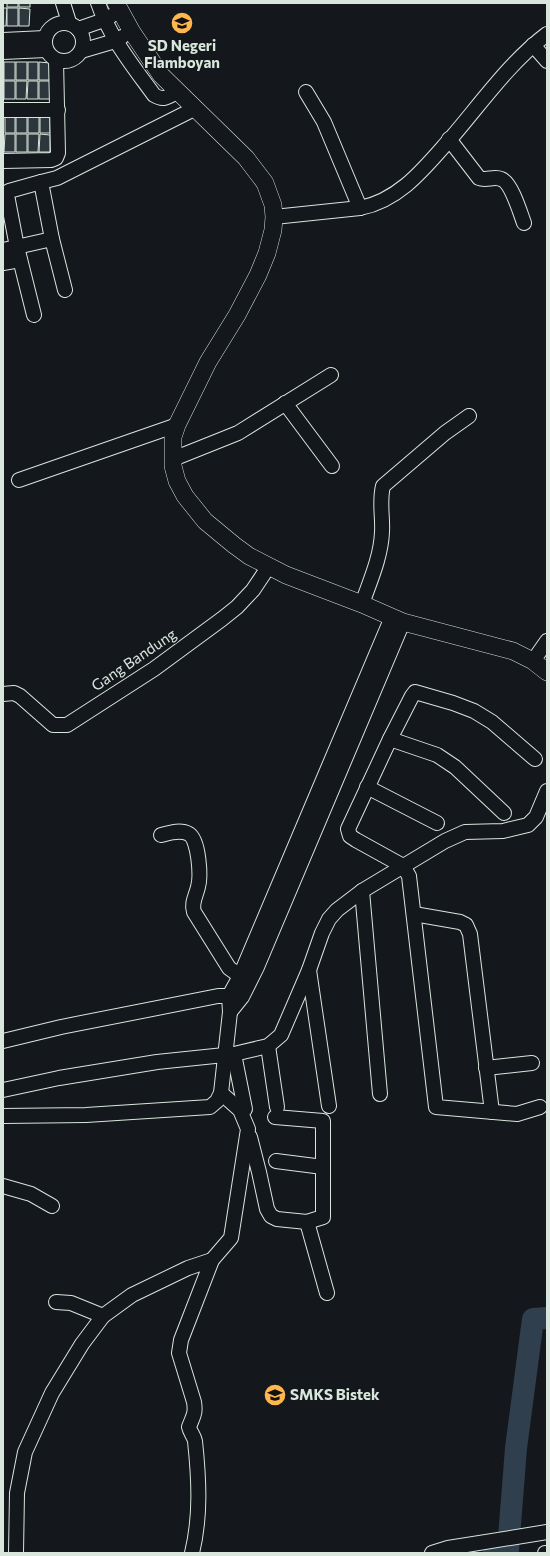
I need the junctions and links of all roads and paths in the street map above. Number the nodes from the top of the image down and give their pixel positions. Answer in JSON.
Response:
{"nodes":[{"id":1,"x":62,"y":3,"type":"edge"},
{"id":2,"x":98,"y":3,"type":"edge"},
{"id":3,"x":118,"y":7,"type":"edge"},
{"id":4,"x":104,"y":20,"type":"junction"},
{"id":5,"x":73,"y":26,"type":"junction"},
{"id":6,"x":132,"y":32,"type":"junction"},
{"id":7,"x":547,"y":34,"type":"edge"},
{"id":8,"x":3,"y":40,"type":"edge"},
{"id":9,"x":115,"y":41,"type":"junction"},
{"id":10,"x":45,"y":44,"type":"junction"},
{"id":11,"x":533,"y":45,"type":"junction"},
{"id":12,"x":81,"y":51,"type":"junction"},
{"id":13,"x":3,"y":52,"type":"edge"},
{"id":14,"x":56,"y":60,"type":"junction"},
{"id":15,"x":547,"y":61,"type":"edge"},
{"id":16,"x":177,"y":92,"type":"junction"},
{"id":17,"x":306,"y":92,"type":"dead end"},
{"id":18,"x":196,"y":108,"type":"junction"},
{"id":19,"x":3,"y":110,"type":"edge"},
{"id":20,"x":58,"y":110,"type":"junction"},
{"id":21,"x":449,"y":140,"type":"junction"},
{"id":22,"x":3,"y":161,"type":"edge"},
{"id":23,"x":41,"y":182,"type":"junction"},
{"id":24,"x":360,"y":208,"type":"junction"},
{"id":25,"x":274,"y":217,"type":"junction"},
{"id":26,"x":524,"y":223,"type":"dead end"},
{"id":27,"x":52,"y":239,"type":"junction"},
{"id":28,"x":3,"y":250,"type":"edge"},
{"id":29,"x":19,"y":254,"type":"junction"},
{"id":30,"x":3,"y":263,"type":"edge"},
{"id":31,"x":65,"y":290,"type":"dead end"},
{"id":32,"x":34,"y":315,"type":"dead end"},
{"id":33,"x":331,"y":375,"type":"dead end"},
{"id":34,"x":285,"y":403,"type":"junction"},
{"id":35,"x":468,"y":416,"type":"dead end"},
{"id":36,"x":177,"y":425,"type":"junction"},
{"id":37,"x":173,"y":459,"type":"junction"},
{"id":38,"x":332,"y":466,"type":"dead end"},
{"id":39,"x":19,"y":480,"type":"dead end"},
{"id":40,"x":269,"y":566,"type":"junction"},
{"id":41,"x":362,"y":604,"type":"junction"},
{"id":42,"x":397,"y":619,"type":"junction"},
{"id":43,"x":547,"y":641,"type":"edge"},
{"id":44,"x":533,"y":662,"type":"junction"},
{"id":45,"x":547,"y":672,"type":"edge"},
{"id":46,"x":3,"y":694,"type":"edge"},
{"id":47,"x":390,"y":739,"type":"junction"},
{"id":48,"x":535,"y":759,"type":"dead end"},
{"id":49,"x":368,"y":787,"type":"junction"},
{"id":50,"x":547,"y":791,"type":"edge"},
{"id":51,"x":504,"y":813,"type":"dead end"},
{"id":52,"x":437,"y":823,"type":"dead end"},
{"id":53,"x":161,"y":835,"type":"dead end"},
{"id":54,"x":403,"y":866,"type":"junction"},
{"id":55,"x":362,"y":891,"type":"junction"},
{"id":56,"x":414,"y":914,"type":"junction"},
{"id":57,"x":309,"y":970,"type":"junction"},
{"id":58,"x":240,"y":976,"type":"junction"},
{"id":59,"x":230,"y":996,"type":"junction"},
{"id":60,"x":230,"y":1012,"type":"junction"},
{"id":61,"x":3,"y":1041,"type":"edge"},
{"id":62,"x":268,"y":1046,"type":"junction"},
{"id":63,"x":230,"y":1054,"type":"junction"},
{"id":64,"x":532,"y":1063,"type":"dead end"},
{"id":65,"x":486,"y":1068,"type":"junction"},
{"id":66,"x":3,"y":1090,"type":"edge"},
{"id":67,"x":221,"y":1093,"type":"junction"},
{"id":68,"x":380,"y":1094,"type":"dead end"},
{"id":69,"x":329,"y":1106,"type":"dead end"},
{"id":70,"x":540,"y":1107,"type":"dead end"},
{"id":71,"x":245,"y":1109,"type":"dead end"},
{"id":72,"x":492,"y":1112,"type":"junction"},
{"id":73,"x":3,"y":1116,"type":"edge"},
{"id":74,"x":248,"y":1128,"type":"junction"},
{"id":75,"x":276,"y":1161,"type":"dead end"},
{"id":76,"x":323,"y":1167,"type":"junction"},
{"id":77,"x":3,"y":1186,"type":"edge"},
{"id":78,"x":52,"y":1206,"type":"dead end"},
{"id":79,"x":307,"y":1222,"type":"junction"},
{"id":80,"x":212,"y":1260,"type":"junction"},
{"id":81,"x":327,"y":1293,"type":"dead end"},
{"id":82,"x":56,"y":1302,"type":"dead end"},
{"id":83,"x":104,"y":1316,"type":"junction"},
{"id":84,"x":547,"y":1532,"type":"edge"},
{"id":85,"x":16,"y":1553,"type":"edge"},
{"id":86,"x":192,"y":1553,"type":"edge"},
{"id":87,"x":432,"y":1553,"type":"edge"}],
"edges":[{"from":1,"to":5,"type":"street"},
{"from":2,"to":4,"type":"street"},
{"from":3,"to":4,"type":"street"},
{"from":3,"to":6,"type":"main road"},
{"from":4,"to":5,"type":"street"},
{"from":4,"to":9,"type":"street"},
{"from":5,"to":10,"type":"street"},
{"from":5,"to":12,"type":"street"},
{"from":6,"to":9,"type":"street"},
{"from":6,"to":16,"type":"main road"},
{"from":7,"to":11,"type":"street"},
{"from":8,"to":10,"type":"street"},
{"from":9,"to":12,"type":"street"},
{"from":9,"to":16,"type":"street"},
{"from":10,"to":13,"type":"street"},
{"from":10,"to":14,"type":"street"},
{"from":11,"to":15,"type":"street"},
{"from":11,"to":21,"type":"street"},
{"from":12,"to":14,"type":"street"},
{"from":14,"to":20,"type":"street"},
{"from":16,"to":18,"type":"main road"},
{"from":17,"to":24,"type":"street"},
{"from":18,"to":23,"type":"street"},
{"from":18,"to":25,"type":"main road"},
{"from":19,"to":20,"type":"street"},
{"from":20,"to":22,"type":"street"},
{"from":21,"to":24,"type":"street"},
{"from":21,"to":26,"type":"street"},
{"from":23,"to":27,"type":"street"},
{"from":23,"to":29,"type":"street"},
{"from":24,"to":25,"type":"street"},
{"from":25,"to":36,"type":"main road"},
{"from":27,"to":29,"type":"street"},
{"from":27,"to":31,"type":"street"},
{"from":28,"to":29,"type":"street"},
{"from":29,"to":30,"type":"street"},
{"from":29,"to":32,"type":"street"},
{"from":33,"to":34,"type":"street"},
{"from":34,"to":37,"type":"street"},
{"from":34,"to":38,"type":"street"},
{"from":35,"to":41,"type":"street"},
{"from":36,"to":37,"type":"main road"},
{"from":36,"to":39,"type":"street"},
{"from":37,"to":40,"type":"main road"},
{"from":40,"to":41,"type":"main road"},
{"from":40,"to":46,"type":"street","name":"Gang Bandung"},
{"from":41,"to":42,"type":"main road"},
{"from":42,"to":44,"type":"main road"},
{"from":42,"to":58,"type":"street"},
{"from":42,"to":60,"type":"street"},
{"from":43,"to":44,"type":"street"},
{"from":44,"to":45,"type":"main road"},
{"from":47,"to":48,"type":"street"},
{"from":47,"to":49,"type":"street"},
{"from":47,"to":51,"type":"street"},
{"from":49,"to":52,"type":"street"},
{"from":49,"to":54,"type":"street"},
{"from":50,"to":54,"type":"street"},
{"from":53,"to":58,"type":"street"},
{"from":54,"to":55,"type":"street"},
{"from":54,"to":56,"type":"street"},
{"from":55,"to":57,"type":"street"},
{"from":55,"to":68,"type":"street"},
{"from":56,"to":65,"type":"street"},
{"from":56,"to":72,"type":"street"},
{"from":57,"to":62,"type":"street"},
{"from":57,"to":69,"type":"street"},
{"from":58,"to":59,"type":"street"},
{"from":59,"to":60,"type":"street"},
{"from":59,"to":61,"type":"street"},
{"from":60,"to":63,"type":"street"},
{"from":62,"to":63,"type":"street"},
{"from":62,"to":76,"type":"street"},
{"from":63,"to":66,"type":"street"},
{"from":63,"to":67,"type":"street"},
{"from":63,"to":71,"type":"street"},
{"from":64,"to":65,"type":"street"},
{"from":65,"to":72,"type":"street"},
{"from":67,"to":73,"type":"street"},
{"from":67,"to":74,"type":"street"},
{"from":70,"to":72,"type":"street"},
{"from":74,"to":79,"type":"street"},
{"from":74,"to":80,"type":"street"},
{"from":75,"to":76,"type":"street"},
{"from":76,"to":79,"type":"street"},
{"from":77,"to":78,"type":"street"},
{"from":79,"to":81,"type":"street"},
{"from":80,"to":83,"type":"street"},
{"from":80,"to":86,"type":"street"},
{"from":82,"to":83,"type":"street"},
{"from":83,"to":85,"type":"street"},
{"from":84,"to":87,"type":"street"}]}
